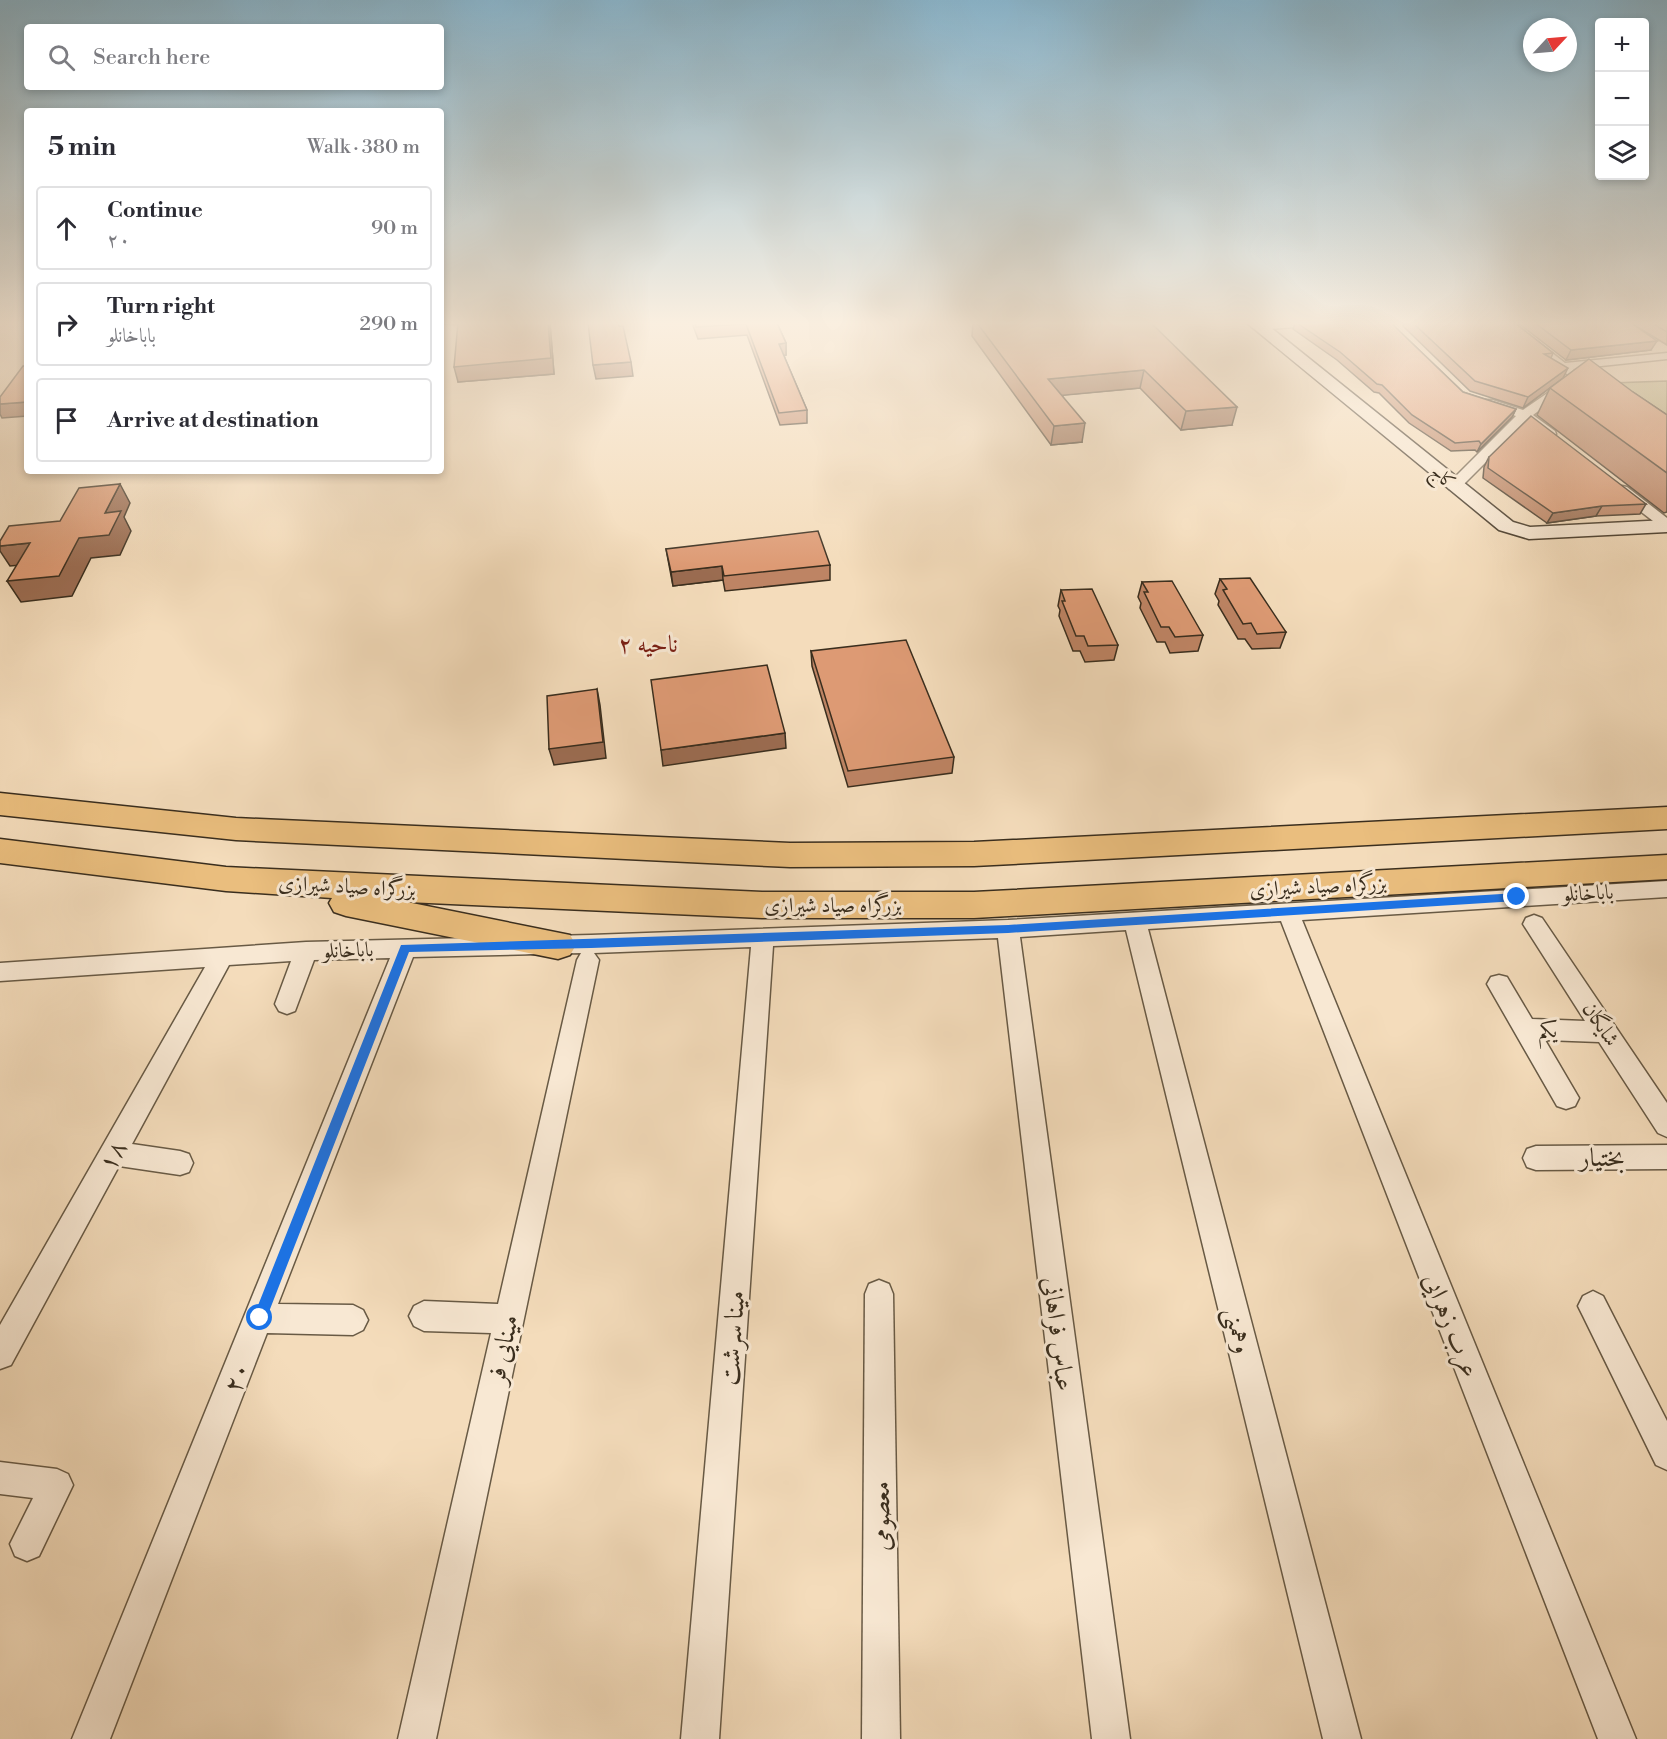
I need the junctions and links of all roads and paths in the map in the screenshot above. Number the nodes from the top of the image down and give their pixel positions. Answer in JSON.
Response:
{"nodes":[{"id":1,"x":1354,"y":404,"type":"edge"},
{"id":2,"x":1491,"y":404,"type":"edge"},
{"id":3,"x":1539,"y":404,"type":"edge"},
{"id":4,"x":1525,"y":415,"type":"junction"},
{"id":5,"x":1563,"y":444,"type":"edge"},
{"id":6,"x":1610,"y":481,"type":"edge"},
{"id":7,"x":1454,"y":486,"type":"junction"},
{"id":8,"x":1667,"y":525,"type":"edge"},
{"id":9,"x":0,"y":804,"type":"edge"},
{"id":10,"x":1667,"y":818,"type":"edge"},
{"id":11,"x":0,"y":851,"type":"edge"},
{"id":12,"x":1667,"y":867,"type":"edge"},
{"id":13,"x":226,"y":879,"type":"junction"},
{"id":14,"x":1667,"y":889,"type":"edge"},
{"id":15,"x":1288,"y":911,"type":"junction"},
{"id":16,"x":1135,"y":921,"type":"junction"},
{"id":17,"x":1534,"y":924,"type":"dead end"},
{"id":18,"x":1008,"y":929,"type":"junction"},
{"id":19,"x":763,"y":937,"type":"junction"},
{"id":20,"x":558,"y":945,"type":"junction"},
{"id":21,"x":405,"y":948,"type":"junction"},
{"id":22,"x":306,"y":951,"type":"junction"},
{"id":23,"x":224,"y":956,"type":"junction"},
{"id":24,"x":588,"y":960,"type":"dead end"},
{"id":25,"x":0,"y":972,"type":"edge"},
{"id":26,"x":1499,"y":984,"type":"dead end"},
{"id":27,"x":287,"y":1004,"type":"dead end"},
{"id":28,"x":1526,"y":1029,"type":"junction"},
{"id":29,"x":1606,"y":1032,"type":"junction"},
{"id":30,"x":1566,"y":1098,"type":"dead end"},
{"id":31,"x":1667,"y":1125,"type":"edge"},
{"id":32,"x":113,"y":1153,"type":"junction"},
{"id":33,"x":1667,"y":1157,"type":"edge"},
{"id":34,"x":1536,"y":1158,"type":"dead end"},
{"id":35,"x":180,"y":1163,"type":"dead end"},
{"id":36,"x":879,"y":1294,"type":"dead end"},
{"id":37,"x":1593,"y":1306,"type":"dead end"},
{"id":38,"x":424,"y":1316,"type":"dead end"},
{"id":39,"x":260,"y":1318,"type":"junction"},
{"id":40,"x":508,"y":1319,"type":"junction"},
{"id":41,"x":353,"y":1320,"type":"dead end"},
{"id":42,"x":0,"y":1354,"type":"edge"},
{"id":43,"x":1667,"y":1454,"type":"edge"},
{"id":44,"x":0,"y":1478,"type":"edge"},
{"id":45,"x":27,"y":1544,"type":"dead end"},
{"id":46,"x":92,"y":1739,"type":"edge"},
{"id":47,"x":417,"y":1739,"type":"edge"},
{"id":48,"x":700,"y":1739,"type":"edge"},
{"id":49,"x":881,"y":1739,"type":"edge"},
{"id":50,"x":1111,"y":1739,"type":"edge"},
{"id":51,"x":1342,"y":1739,"type":"edge"},
{"id":52,"x":1617,"y":1739,"type":"edge"}],
"edges":[{"from":1,"to":7,"type":"main road","name":"کاج"},
{"from":2,"to":4,"type":"street"},
{"from":3,"to":4,"type":"street"},
{"from":4,"to":5,"type":"street"},
{"from":4,"to":7,"type":"street"},
{"from":6,"to":8,"type":"street"},
{"from":7,"to":8,"type":"main road","name":"کاج"},
{"from":9,"to":10,"type":"highway"},
{"from":11,"to":13,"type":"highway","name":"بزرگراه صیاد شیرازی"},
{"from":12,"to":13,"type":"highway","name":"بزرگراه صیاد شیرازی"},
{"from":13,"to":20,"type":"highway"},
{"from":14,"to":15,"type":"street","name":"باباخانلو"},
{"from":15,"to":16,"type":"street","name":"باباخانلو"},
{"from":15,"to":52,"type":"street","name":"عرب زهرایی"},
{"from":16,"to":18,"type":"street","name":"باباخانلو"},
{"from":16,"to":51,"type":"street","name":"وهمنی"},
{"from":17,"to":29,"type":"street","name":"شایگان"},
{"from":18,"to":19,"type":"street","name":"باباخانلو"},
{"from":18,"to":50,"type":"street","name":"عباس فراهانی"},
{"from":19,"to":20,"type":"street","name":"باباخانلو"},
{"from":19,"to":48,"type":"street","name":"مینا سرشت"},
{"from":20,"to":21,"type":"street","name":"باباخانلو"},
{"from":21,"to":22,"type":"street","name":"باباخانلو"},
{"from":21,"to":39,"type":"street","name":"۲۰"},
{"from":22,"to":23,"type":"street","name":"باباخانلو"},
{"from":22,"to":27,"type":"street"},
{"from":23,"to":25,"type":"street","name":"باباخانلو"},
{"from":23,"to":32,"type":"street","name":"۱۸"},
{"from":24,"to":40,"type":"street","name":"مینایی فر"},
{"from":26,"to":28,"type":"street"},
{"from":28,"to":29,"type":"street","name":"یکم"},
{"from":28,"to":30,"type":"street"},
{"from":29,"to":31,"type":"street","name":"شایگان"},
{"from":32,"to":35,"type":"street"},
{"from":32,"to":42,"type":"street","name":"۱۸"},
{"from":33,"to":34,"type":"street","name":"بختیار"},
{"from":36,"to":49,"type":"street","name":"معصومی"},
{"from":37,"to":43,"type":"street"},
{"from":38,"to":40,"type":"street"},
{"from":39,"to":41,"type":"street"},
{"from":39,"to":46,"type":"street","name":"۲۰"},
{"from":40,"to":47,"type":"street","name":"مینایی فر"},
{"from":44,"to":45,"type":"street"}]}
